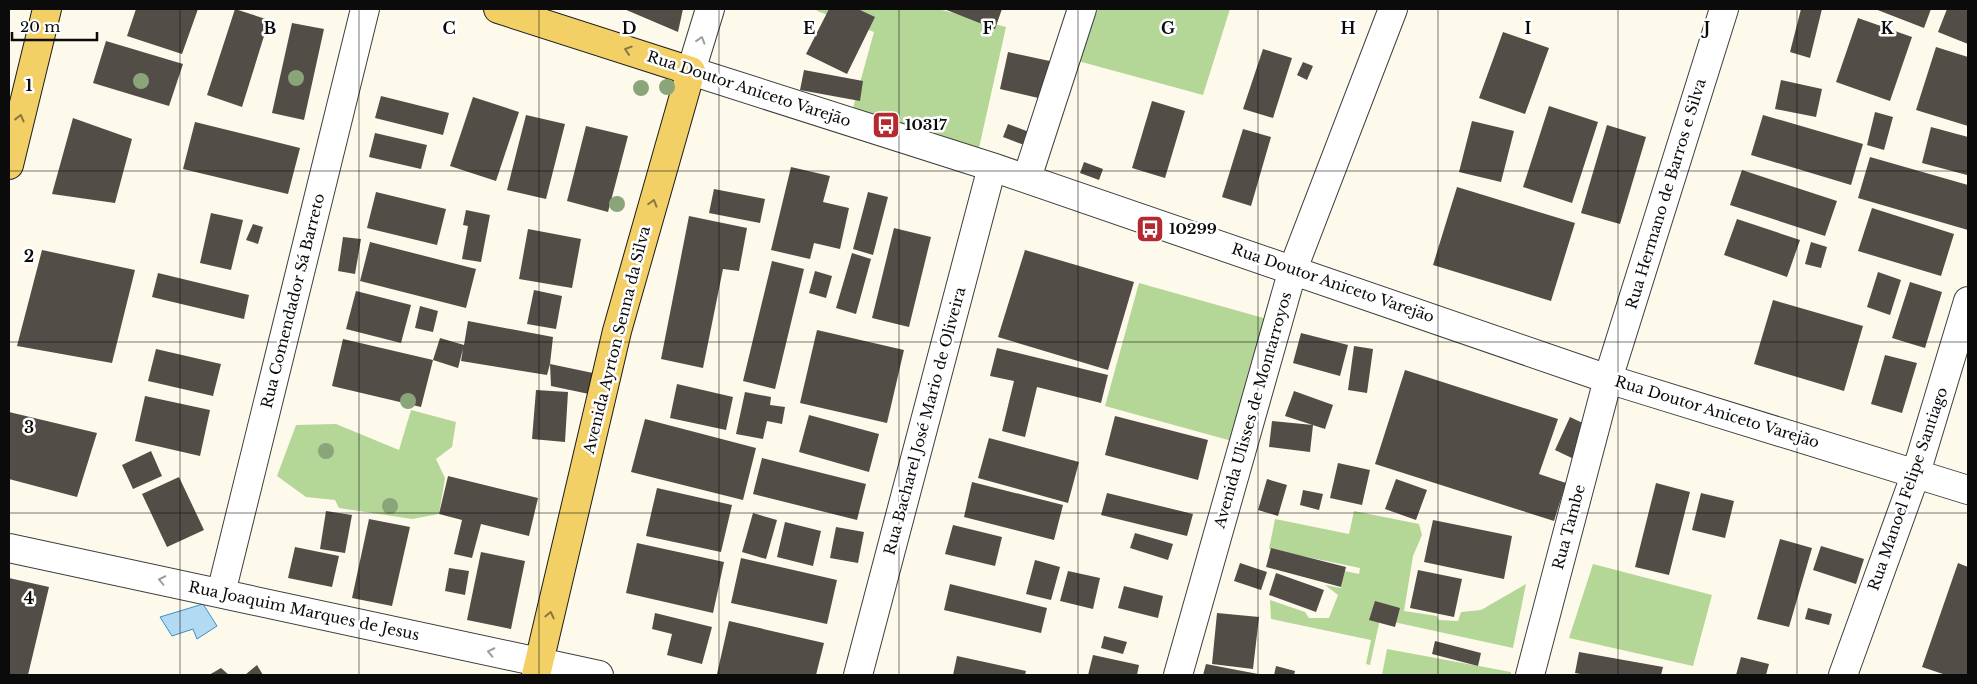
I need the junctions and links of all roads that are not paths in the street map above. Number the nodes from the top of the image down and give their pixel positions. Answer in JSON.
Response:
{"nodes":[{"id":1,"x":47,"y":9,"type":"edge"},
{"id":2,"x":366,"y":9,"type":"edge"},
{"id":3,"x":498,"y":9,"type":"edge"},
{"id":4,"x":710,"y":9,"type":"edge"},
{"id":5,"x":1082,"y":9,"type":"edge"},
{"id":6,"x":1393,"y":9,"type":"edge"},
{"id":7,"x":1724,"y":9,"type":"edge"},
{"id":8,"x":691,"y":70,"type":"junction"},
{"id":9,"x":9,"y":165,"type":"edge"},
{"id":10,"x":992,"y":166,"type":"junction"},
{"id":11,"x":1027,"y":178,"type":"junction"},
{"id":12,"x":1293,"y":269,"type":"junction"},
{"id":13,"x":1968,"y":301,"type":"edge"},
{"id":14,"x":1608,"y":379,"type":"junction"},
{"id":15,"x":1916,"y":473,"type":"junction"},
{"id":16,"x":1968,"y":490,"type":"edge"},
{"id":17,"x":9,"y":548,"type":"edge"},
{"id":18,"x":221,"y":593,"type":"junction"},
{"id":19,"x":538,"y":669,"type":"edge"},
{"id":20,"x":599,"y":675,"type":"edge"},
{"id":21,"x":858,"y":675,"type":"edge"},
{"id":22,"x":1178,"y":675,"type":"edge"},
{"id":23,"x":1530,"y":675,"type":"edge"},
{"id":24,"x":1843,"y":675,"type":"edge"}],
"edges":[{"from":9,"to":1,"type":"main road","one_way":true},
{"from":2,"to":18,"type":"street","name":"Rua Comendador Sá Barreto"},
{"from":8,"to":3,"type":"main road","name":"Rua Doutor Aniceto Varejão","one_way":true},
{"from":8,"to":4,"type":"street","name":"Avenida Ayrton Senna da Silva","one_way":true},
{"from":5,"to":11,"type":"street"},
{"from":6,"to":12,"type":"street","name":"Avenida Ulisses de Montarroyos"},
{"from":7,"to":14,"type":"street","name":"Rua Hermano de Barros e Silva"},
{"from":8,"to":10,"type":"street","name":"Rua Doutor Aniceto Varejão"},
{"from":19,"to":8,"type":"main road","name":"Avenida Ayrton Senna da Silva","one_way":true},
{"from":10,"to":11,"type":"street","name":"Rua Doutor Aniceto Varejão"},
{"from":10,"to":21,"type":"street","name":"Rua Bacharel José Mario de Oliveira"},
{"from":11,"to":12,"type":"street","name":"Rua Doutor Aniceto Varejão"},
{"from":12,"to":14,"type":"street","name":"Rua Doutor Aniceto Varejão"},
{"from":12,"to":22,"type":"street","name":"Avenida Ulisses de Montarroyos"},
{"from":13,"to":15,"type":"street","name":"Rua Manoel Felipe Santiago"},
{"from":14,"to":15,"type":"street","name":"Rua Doutor Aniceto Varejão"},
{"from":14,"to":23,"type":"street","name":"Rua Tambe"},
{"from":15,"to":16,"type":"street","name":"Rua Doutor Aniceto Varejão"},
{"from":15,"to":24,"type":"street","name":"Rua Manoel Felipe Santiago"},
{"from":18,"to":17,"type":"street","name":"Rua Joaquim Marques de Jesus","one_way":true},
{"from":19,"to":18,"type":"street","name":"Rua Joaquim Marques de Jesus","one_way":true},
{"from":19,"to":20,"type":"street","name":"Rua Joaquim Marques de Jesus"}]}
